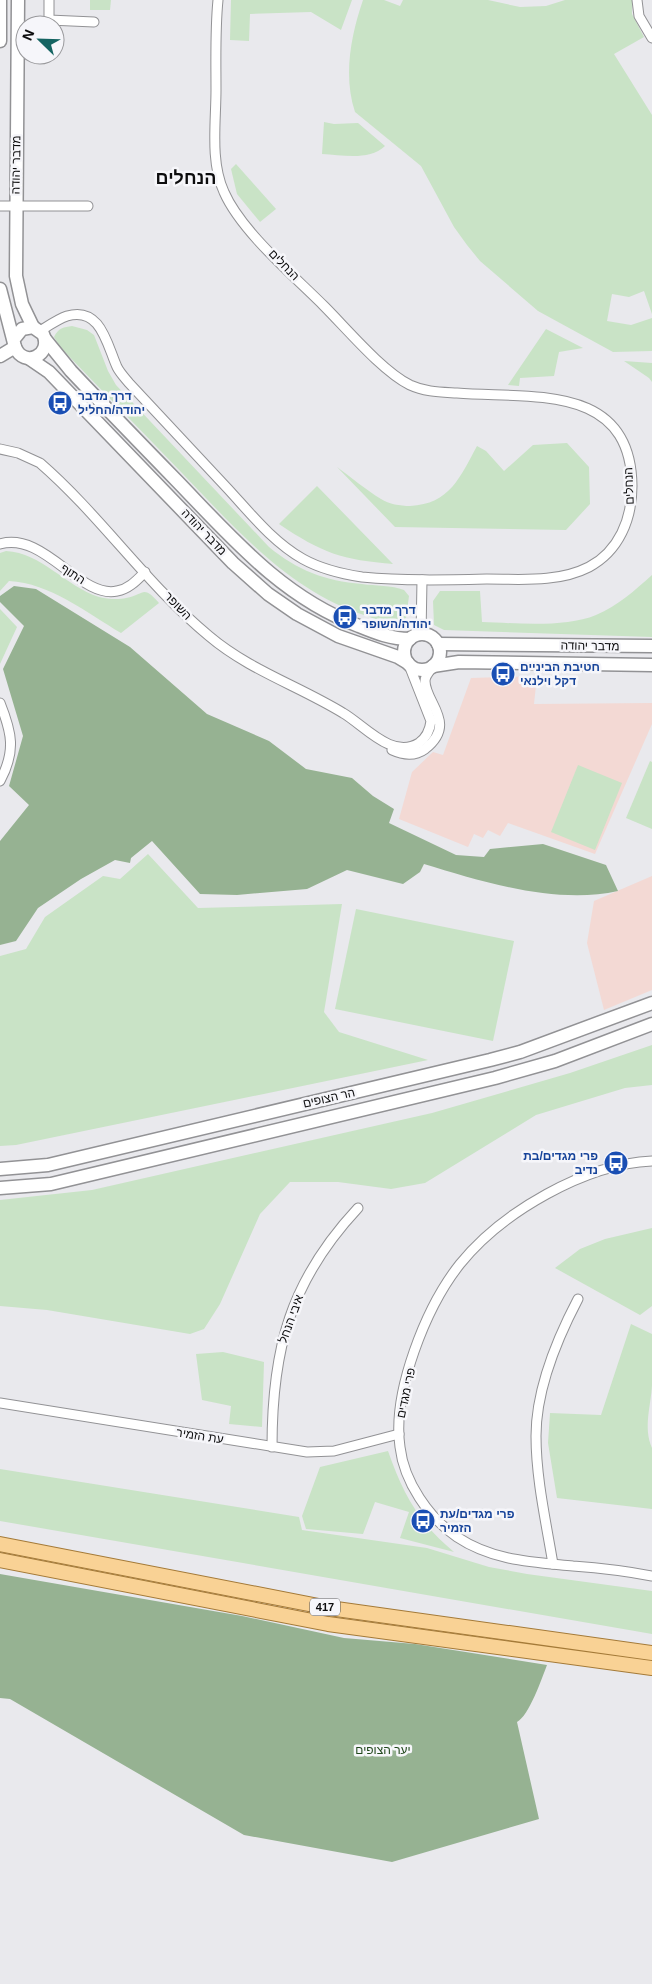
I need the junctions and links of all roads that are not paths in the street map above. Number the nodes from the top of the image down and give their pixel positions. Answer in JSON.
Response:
{"nodes":[{"id":1,"x":0,"y":0,"type":"edge"},
{"id":2,"x":18,"y":0,"type":"edge"},
{"id":3,"x":49,"y":0,"type":"edge"},
{"id":4,"x":218,"y":0,"type":"edge"},
{"id":5,"x":638,"y":0,"type":"edge"},
{"id":6,"x":94,"y":22,"type":"dead end"},
{"id":7,"x":652,"y":38,"type":"edge"},
{"id":8,"x":0,"y":41,"type":"edge"},
{"id":9,"x":0,"y":206,"type":"edge"},
{"id":10,"x":16,"y":206,"type":"junction"},
{"id":11,"x":88,"y":206,"type":"dead end"},
{"id":12,"x":0,"y":289,"type":"edge"},
{"id":13,"x":40,"y":332,"type":"junction"},
{"id":14,"x":15,"y":343,"type":"junction"},
{"id":15,"x":0,"y":356,"type":"edge"},
{"id":16,"x":30,"y":359,"type":"junction"},
{"id":17,"x":0,"y":449,"type":"edge"},
{"id":18,"x":0,"y":544,"type":"edge"},
{"id":19,"x":145,"y":572,"type":"junction"},
{"id":20,"x":422,"y":580,"type":"junction"},
{"id":21,"x":416,"y":637,"type":"junction"},
{"id":22,"x":438,"y":644,"type":"junction"},
{"id":23,"x":652,"y":646,"type":"edge"},
{"id":24,"x":409,"y":664,"type":"junction"},
{"id":25,"x":652,"y":665,"type":"edge"},
{"id":26,"x":433,"y":667,"type":"junction"},
{"id":27,"x":0,"y":703,"type":"edge"},
{"id":28,"x":379,"y":738,"type":"junction"},
{"id":29,"x":0,"y":780,"type":"edge"},
{"id":30,"x":652,"y":1003,"type":"edge"},
{"id":31,"x":652,"y":1024,"type":"edge"},
{"id":32,"x":652,"y":1161,"type":"edge"},
{"id":33,"x":0,"y":1169,"type":"edge"},
{"id":34,"x":0,"y":1188,"type":"edge"},
{"id":35,"x":358,"y":1208,"type":"dead end"},
{"id":36,"x":578,"y":1299,"type":"dead end"},
{"id":37,"x":0,"y":1403,"type":"edge"},
{"id":38,"x":399,"y":1434,"type":"junction"},
{"id":39,"x":272,"y":1447,"type":"junction"},
{"id":40,"x":0,"y":1544,"type":"edge"},
{"id":41,"x":0,"y":1560,"type":"edge"},
{"id":42,"x":553,"y":1564,"type":"junction"},
{"id":43,"x":652,"y":1576,"type":"edge"},
{"id":44,"x":652,"y":1653,"type":"edge"},
{"id":45,"x":652,"y":1668,"type":"edge"}],
"edges":[{"from":1,"to":8,"type":"street"},
{"from":2,"to":10,"type":"street","name":"מדבר יהודה"},
{"from":3,"to":6,"type":"street"},
{"from":4,"to":20,"type":"street","name":"הנחלים"},
{"from":5,"to":7,"type":"street"},
{"from":9,"to":10,"type":"street"},
{"from":10,"to":11,"type":"street"},
{"from":10,"to":13,"type":"street","name":"מדבר יהודה"},
{"from":12,"to":14,"type":"street"},
{"from":13,"to":14,"type":"street"},
{"from":13,"to":16,"type":"street"},
{"from":13,"to":20,"type":"street","name":"הנחלים"},
{"from":13,"to":21,"type":"street","name":"מדבר יהודה"},
{"from":14,"to":15,"type":"street"},
{"from":14,"to":16,"type":"street"},
{"from":16,"to":24,"type":"street","name":"מדבר יהודה"},
{"from":17,"to":19,"type":"street","name":"השופר"},
{"from":18,"to":19,"type":"street","name":"התוף"},
{"from":19,"to":28,"type":"street","name":"השופר"},
{"from":20,"to":21,"type":"street"},
{"from":21,"to":22,"type":"street"},
{"from":21,"to":24,"type":"street"},
{"from":22,"to":23,"type":"street","name":"מדבר יהודה"},
{"from":22,"to":26,"type":"street"},
{"from":24,"to":26,"type":"street"},
{"from":24,"to":28,"type":"street","name":"השופר"},
{"from":25,"to":26,"type":"street","name":"מדבר יהודה"},
{"from":26,"to":28,"type":"street","name":"השופר"},
{"from":27,"to":29,"type":"street"},
{"from":30,"to":33,"type":"street","name":"הר הצופים"},
{"from":31,"to":34,"type":"street","name":"הר הצופים"},
{"from":32,"to":38,"type":"street","name":"פרי מגדים"},
{"from":35,"to":39,"type":"street","name":"איבי הנחל"},
{"from":36,"to":42,"type":"street"},
{"from":37,"to":39,"type":"street","name":"עת הזמיר"},
{"from":38,"to":39,"type":"street","name":"עת הזמיר"},
{"from":38,"to":42,"type":"street","name":"פרי מגדים"},
{"from":40,"to":44,"type":"main road","number":"417"},
{"from":41,"to":45,"type":"main road","number":"417"},
{"from":42,"to":43,"type":"street","name":"פרי מגדים"}]}
